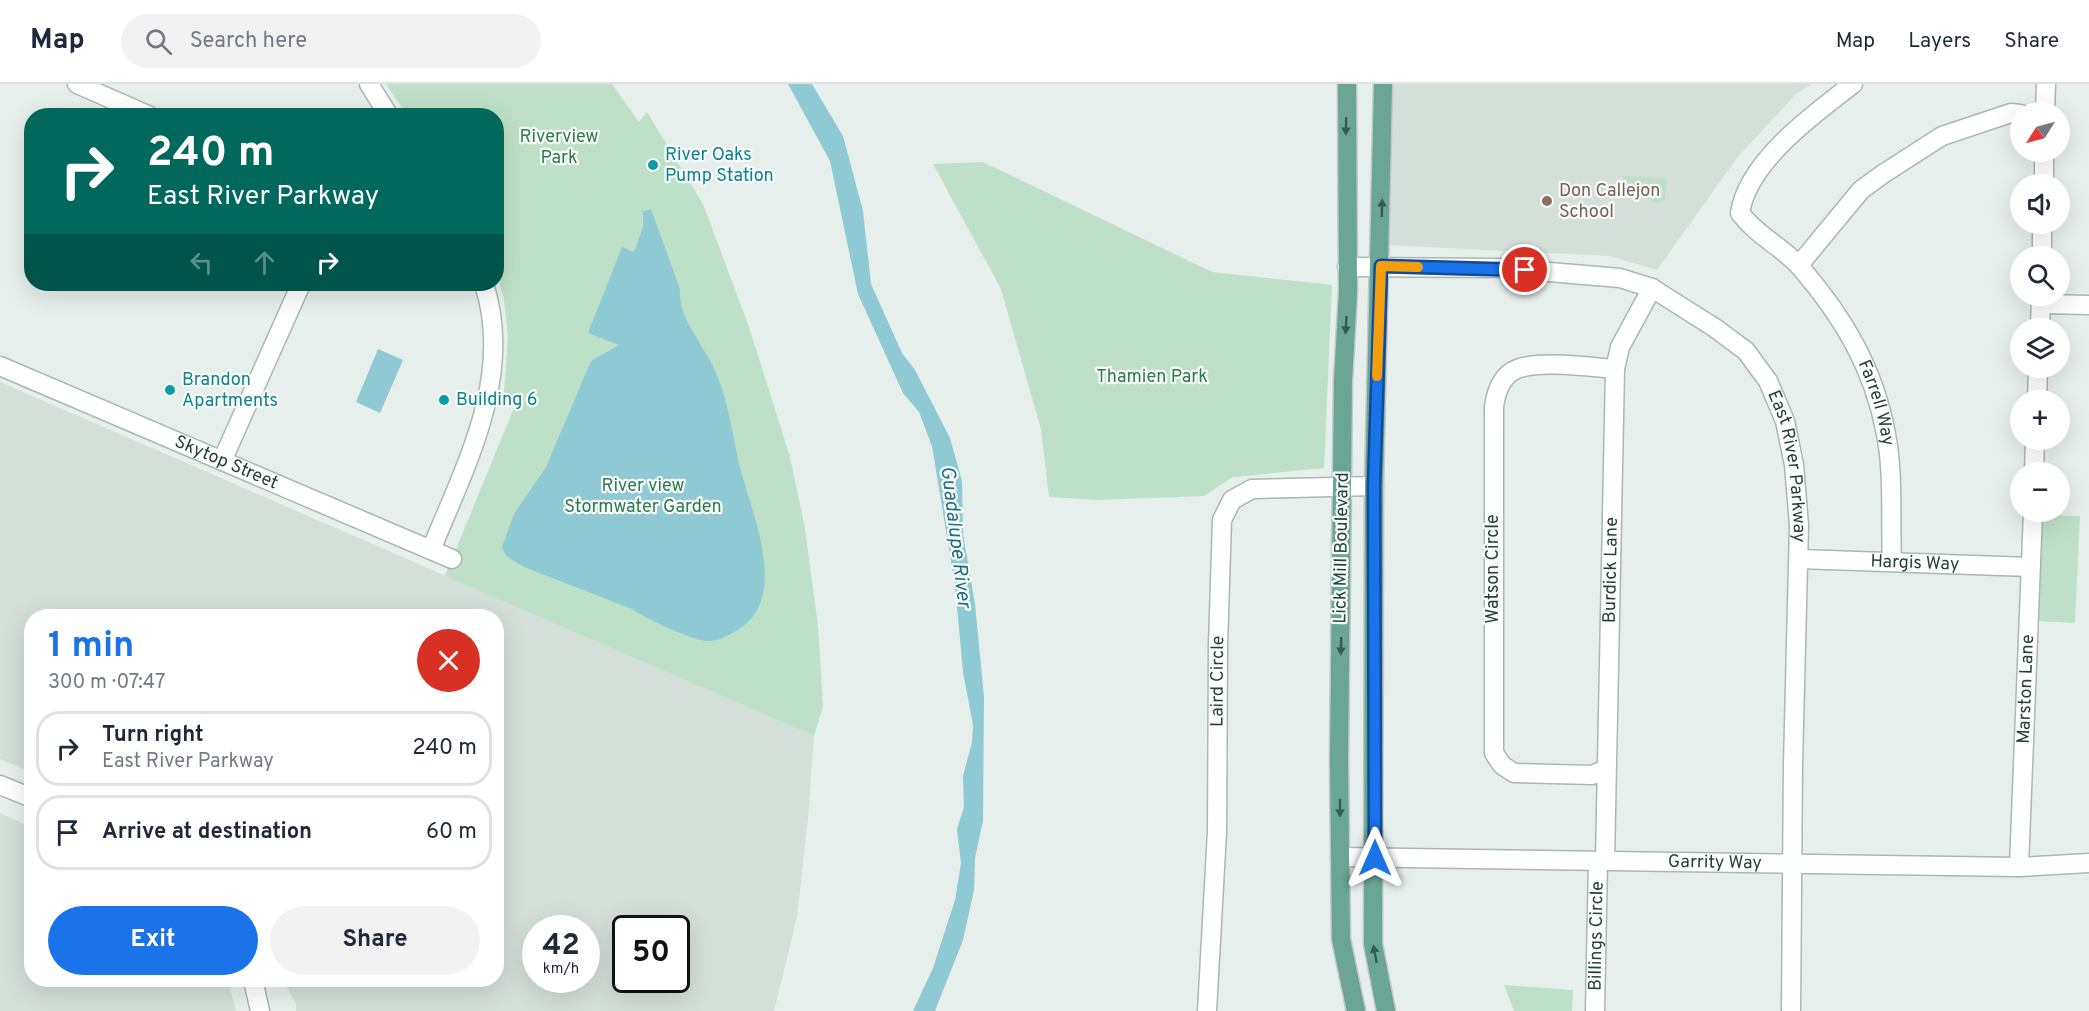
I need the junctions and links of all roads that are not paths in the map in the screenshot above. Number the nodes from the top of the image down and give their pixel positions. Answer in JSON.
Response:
{"nodes":[{"id":1,"x":77,"y":84,"type":"edge"},
{"id":2,"x":369,"y":84,"type":"edge"},
{"id":3,"x":1347,"y":84,"type":"edge"},
{"id":4,"x":1383,"y":84,"type":"edge"},
{"id":5,"x":1852,"y":84,"type":"edge"},
{"id":6,"x":2046,"y":84,"type":"edge"},
{"id":7,"x":2045,"y":102,"type":"edge"},
{"id":8,"x":132,"y":108,"type":"edge"},
{"id":9,"x":384,"y":108,"type":"edge"},
{"id":10,"x":2010,"y":113,"type":"edge"},
{"id":11,"x":1381,"y":266,"type":"junction"},
{"id":12,"x":1799,"y":266,"type":"junction"},
{"id":13,"x":1347,"y":267,"type":"junction"},
{"id":14,"x":1652,"y":288,"type":"junction"},
{"id":15,"x":298,"y":291,"type":"edge"},
{"id":16,"x":485,"y":291,"type":"edge"},
{"id":17,"x":2070,"y":303,"type":"edge"},
{"id":18,"x":2089,"y":305,"type":"edge"},
{"id":19,"x":0,"y":366,"type":"edge"},
{"id":20,"x":1615,"y":369,"type":"junction"},
{"id":21,"x":222,"y":461,"type":"junction"},
{"id":22,"x":1374,"y":486,"type":"junction"},
{"id":23,"x":1344,"y":487,"type":"junction"},
{"id":24,"x":2032,"y":522,"type":"edge"},
{"id":25,"x":431,"y":550,"type":"junction"},
{"id":26,"x":1799,"y":558,"type":"junction"},
{"id":27,"x":452,"y":559,"type":"dead end"},
{"id":28,"x":1892,"y":562,"type":"junction"},
{"id":29,"x":2030,"y":567,"type":"junction"},
{"id":30,"x":1606,"y":769,"type":"junction"},
{"id":31,"x":0,"y":785,"type":"edge"},
{"id":32,"x":24,"y":795,"type":"edge"},
{"id":33,"x":1340,"y":857,"type":"junction"},
{"id":34,"x":1375,"y":858,"type":"junction"},
{"id":35,"x":1602,"y":861,"type":"junction"},
{"id":36,"x":2089,"y":863,"type":"edge"},
{"id":37,"x":1791,"y":864,"type":"junction"},
{"id":38,"x":2019,"y":867,"type":"junction"},
{"id":39,"x":255,"y":987,"type":"edge"},
{"id":40,"x":260,"y":1011,"type":"edge"},
{"id":41,"x":1207,"y":1011,"type":"edge"},
{"id":42,"x":1356,"y":1011,"type":"edge"},
{"id":43,"x":1386,"y":1011,"type":"edge"},
{"id":44,"x":1595,"y":1011,"type":"edge"},
{"id":45,"x":1791,"y":1011,"type":"edge"}],
"edges":[{"from":1,"to":8,"type":"street"},
{"from":2,"to":9,"type":"street"},
{"from":3,"to":13,"type":"main road","name":"Lick Mill Boulevard","one_way":true},
{"from":11,"to":4,"type":"main road","name":"Lick Mill Boulevard","one_way":true},
{"from":5,"to":12,"type":"street","name":"Farrell Way"},
{"from":6,"to":7,"type":"street"},
{"from":10,"to":12,"type":"street"},
{"from":11,"to":13,"type":"street","name":"East River Parkway"},
{"from":11,"to":14,"type":"street","name":"East River Parkway"},
{"from":11,"to":22,"type":"main road","name":"Lick Mill Boulevard"},
{"from":12,"to":28,"type":"street","name":"Farrell Way"},
{"from":13,"to":23,"type":"main road","name":"Lick Mill Boulevard","one_way":true},
{"from":14,"to":20,"type":"street","name":"Burdick Lane"},
{"from":14,"to":26,"type":"street","name":"East River Parkway"},
{"from":15,"to":21,"type":"street"},
{"from":16,"to":25,"type":"street"},
{"from":17,"to":18,"type":"street"},
{"from":19,"to":21,"type":"street","name":"Skytop Street"},
{"from":20,"to":30,"type":"street","name":"Burdick Lane"},
{"from":20,"to":30,"type":"street","name":"Watson Circle"},
{"from":21,"to":25,"type":"street","name":"Skytop Street"},
{"from":22,"to":23,"type":"street","name":"Laird Circle"},
{"from":22,"to":34,"type":"main road","name":"Lick Mill Boulevard"},
{"from":23,"to":33,"type":"main road","name":"Lick Mill Boulevard","one_way":true},
{"from":23,"to":41,"type":"street","name":"Laird Circle"},
{"from":24,"to":29,"type":"street","name":"Marston Lane"},
{"from":25,"to":27,"type":"street","name":"Skytop Street"},
{"from":26,"to":28,"type":"street","name":"Hargis Way"},
{"from":26,"to":37,"type":"street","name":"East River Parkway"},
{"from":28,"to":29,"type":"street","name":"Hargis Way"},
{"from":29,"to":38,"type":"street","name":"Marston Lane"},
{"from":30,"to":35,"type":"street","name":"Burdick Lane"},
{"from":31,"to":32,"type":"street"},
{"from":33,"to":34,"type":"street","name":"Garrity Way"},
{"from":33,"to":42,"type":"main road","name":"Lick Mill Boulevard"},
{"from":34,"to":35,"type":"street","name":"Garrity Way"},
{"from":43,"to":34,"type":"main road","name":"Lick Mill Boulevard","one_way":true},
{"from":35,"to":37,"type":"street","name":"Garrity Way"},
{"from":35,"to":44,"type":"street","name":"Billings Circle"},
{"from":36,"to":38,"type":"street","name":"Garrity Way"},
{"from":37,"to":38,"type":"street","name":"Garrity Way"},
{"from":37,"to":45,"type":"street","name":"East River Parkway"},
{"from":39,"to":40,"type":"street"}]}
